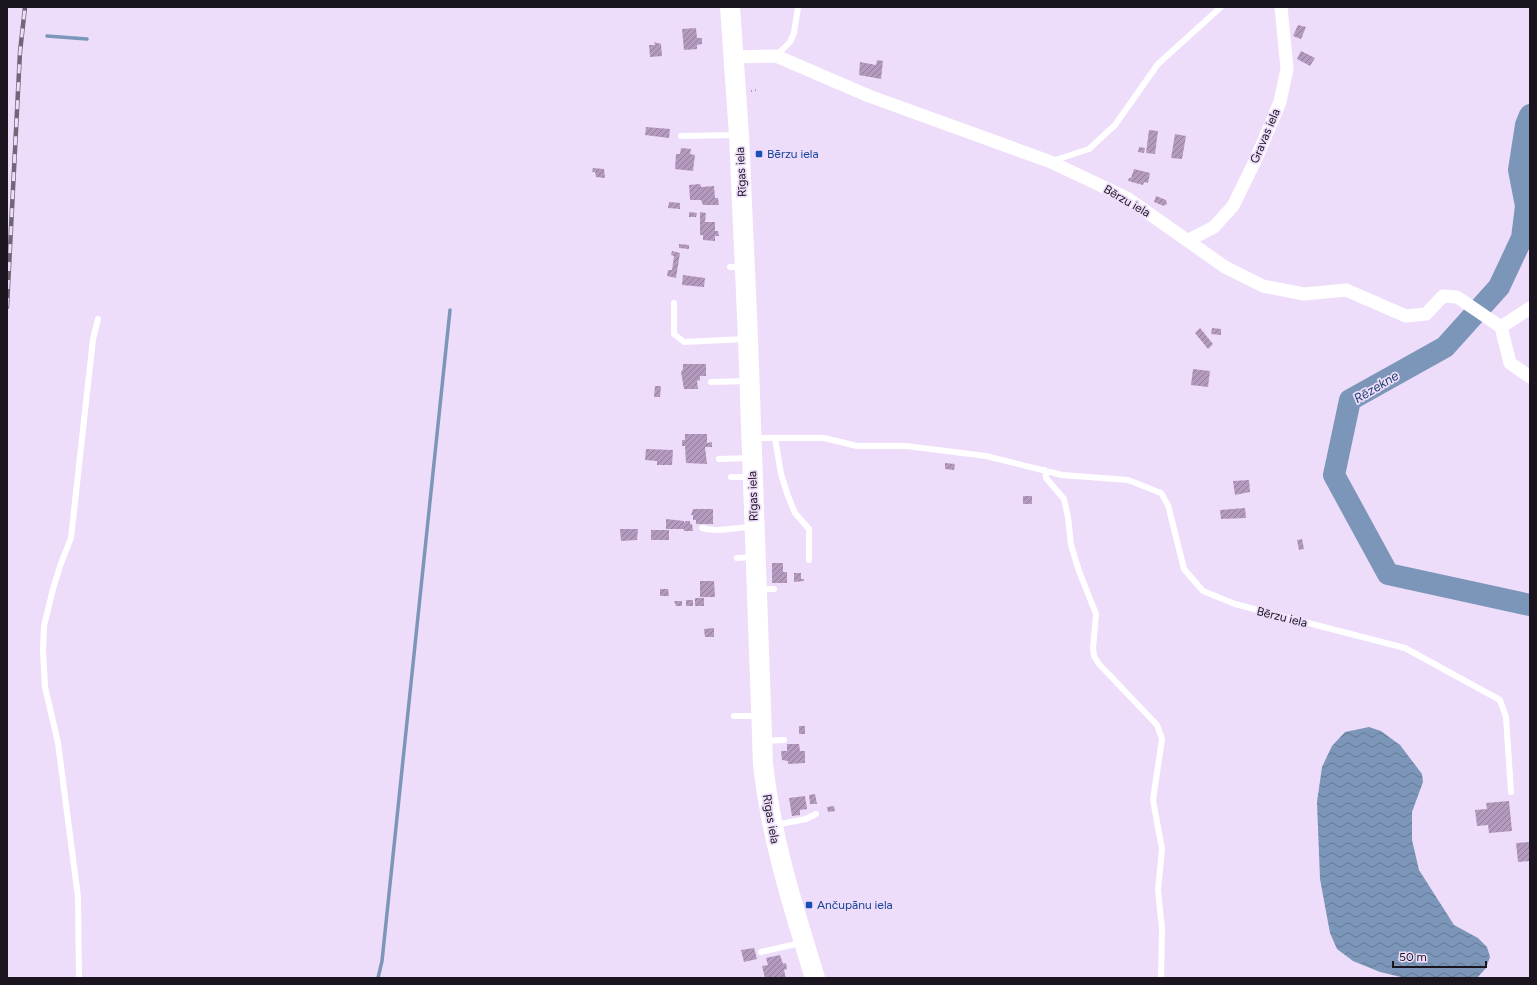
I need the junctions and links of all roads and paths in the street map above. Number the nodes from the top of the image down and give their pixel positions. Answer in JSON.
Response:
{"nodes":[{"id":1,"x":730,"y":7,"type":"edge"},
{"id":2,"x":798,"y":7,"type":"edge"},
{"id":3,"x":1221,"y":7,"type":"edge"},
{"id":4,"x":1281,"y":7,"type":"edge"},
{"id":5,"x":776,"y":56,"type":"junction"},
{"id":6,"x":734,"y":57,"type":"junction"},
{"id":7,"x":739,"y":135,"type":"junction"},
{"id":8,"x":681,"y":136,"type":"dead end"},
{"id":9,"x":1051,"y":162,"type":"junction"},
{"id":10,"x":1188,"y":240,"type":"junction"},
{"id":11,"x":674,"y":303,"type":"dead end"},
{"id":12,"x":1530,"y":308,"type":"edge"},
{"id":13,"x":98,"y":319,"type":"dead end"},
{"id":14,"x":1496,"y":325,"type":"junction"},
{"id":15,"x":748,"y":339,"type":"junction"},
{"id":16,"x":1530,"y":377,"type":"edge"},
{"id":17,"x":750,"y":381,"type":"junction"},
{"id":18,"x":711,"y":382,"type":"dead end"},
{"id":19,"x":751,"y":438,"type":"junction"},
{"id":20,"x":775,"y":438,"type":"junction"},
{"id":21,"x":719,"y":459,"type":"dead end"},
{"id":22,"x":752,"y":468,"type":"junction"},
{"id":23,"x":1045,"y":470,"type":"junction"},
{"id":24,"x":731,"y":477,"type":"dead end"},
{"id":25,"x":754,"y":527,"type":"junction"},
{"id":26,"x":702,"y":528,"type":"dead end"},
{"id":27,"x":809,"y":560,"type":"dead end"},
{"id":28,"x":734,"y":716,"type":"dead end"},
{"id":29,"x":760,"y":716,"type":"junction"},
{"id":30,"x":784,"y":740,"type":"dead end"},
{"id":31,"x":761,"y":741,"type":"junction"},
{"id":32,"x":1511,"y":792,"type":"dead end"},
{"id":33,"x":816,"y":814,"type":"dead end"},
{"id":34,"x":772,"y":826,"type":"junction"},
{"id":35,"x":804,"y":942,"type":"junction"},
{"id":36,"x":762,"y":952,"type":"dead end"},
{"id":37,"x":79,"y":978,"type":"edge"},
{"id":38,"x":815,"y":978,"type":"edge"},
{"id":39,"x":1161,"y":978,"type":"edge"}],
"edges":[{"from":1,"to":6,"type":"main road","name":"Rīgas iela"},
{"from":2,"to":5,"type":"lane"},
{"from":3,"to":9,"type":"lane"},
{"from":4,"to":10,"type":"street","name":"Gravas iela"},
{"from":5,"to":6,"type":"street","name":"Bērzu iela"},
{"from":5,"to":9,"type":"street","name":"Bērzu iela"},
{"from":6,"to":7,"type":"main road","name":"Rīgas iela"},
{"from":7,"to":8,"type":"lane"},
{"from":7,"to":15,"type":"main road","name":"Rīgas iela"},
{"from":9,"to":10,"type":"street","name":"Bērzu iela"},
{"from":10,"to":14,"type":"street","name":"Bērzu iela"},
{"from":11,"to":15,"type":"lane"},
{"from":12,"to":14,"type":"street"},
{"from":13,"to":37,"type":"lane"},
{"from":14,"to":16,"type":"street"},
{"from":15,"to":17,"type":"main road","name":"Rīgas iela"},
{"from":17,"to":18,"type":"lane"},
{"from":17,"to":19,"type":"main road","name":"Rīgas iela"},
{"from":19,"to":20,"type":"lane"},
{"from":19,"to":22,"type":"main road","name":"Rīgas iela"},
{"from":20,"to":23,"type":"lane"},
{"from":20,"to":27,"type":"lane"},
{"from":21,"to":22,"type":"lane"},
{"from":22,"to":24,"type":"lane"},
{"from":22,"to":25,"type":"main road","name":"Rīgas iela"},
{"from":23,"to":32,"type":"lane","name":"Bērzu iela"},
{"from":23,"to":39,"type":"lane"},
{"from":25,"to":26,"type":"lane"},
{"from":25,"to":29,"type":"main road","name":"Rīgas iela"},
{"from":28,"to":29,"type":"lane"},
{"from":29,"to":31,"type":"main road","name":"Rīgas iela"},
{"from":30,"to":31,"type":"lane"},
{"from":31,"to":34,"type":"main road","name":"Rīgas iela"},
{"from":33,"to":34,"type":"lane"},
{"from":34,"to":35,"type":"main road","name":"Rīgas iela"},
{"from":35,"to":36,"type":"lane"},
{"from":35,"to":38,"type":"main road","name":"Rīgas iela"}]}
